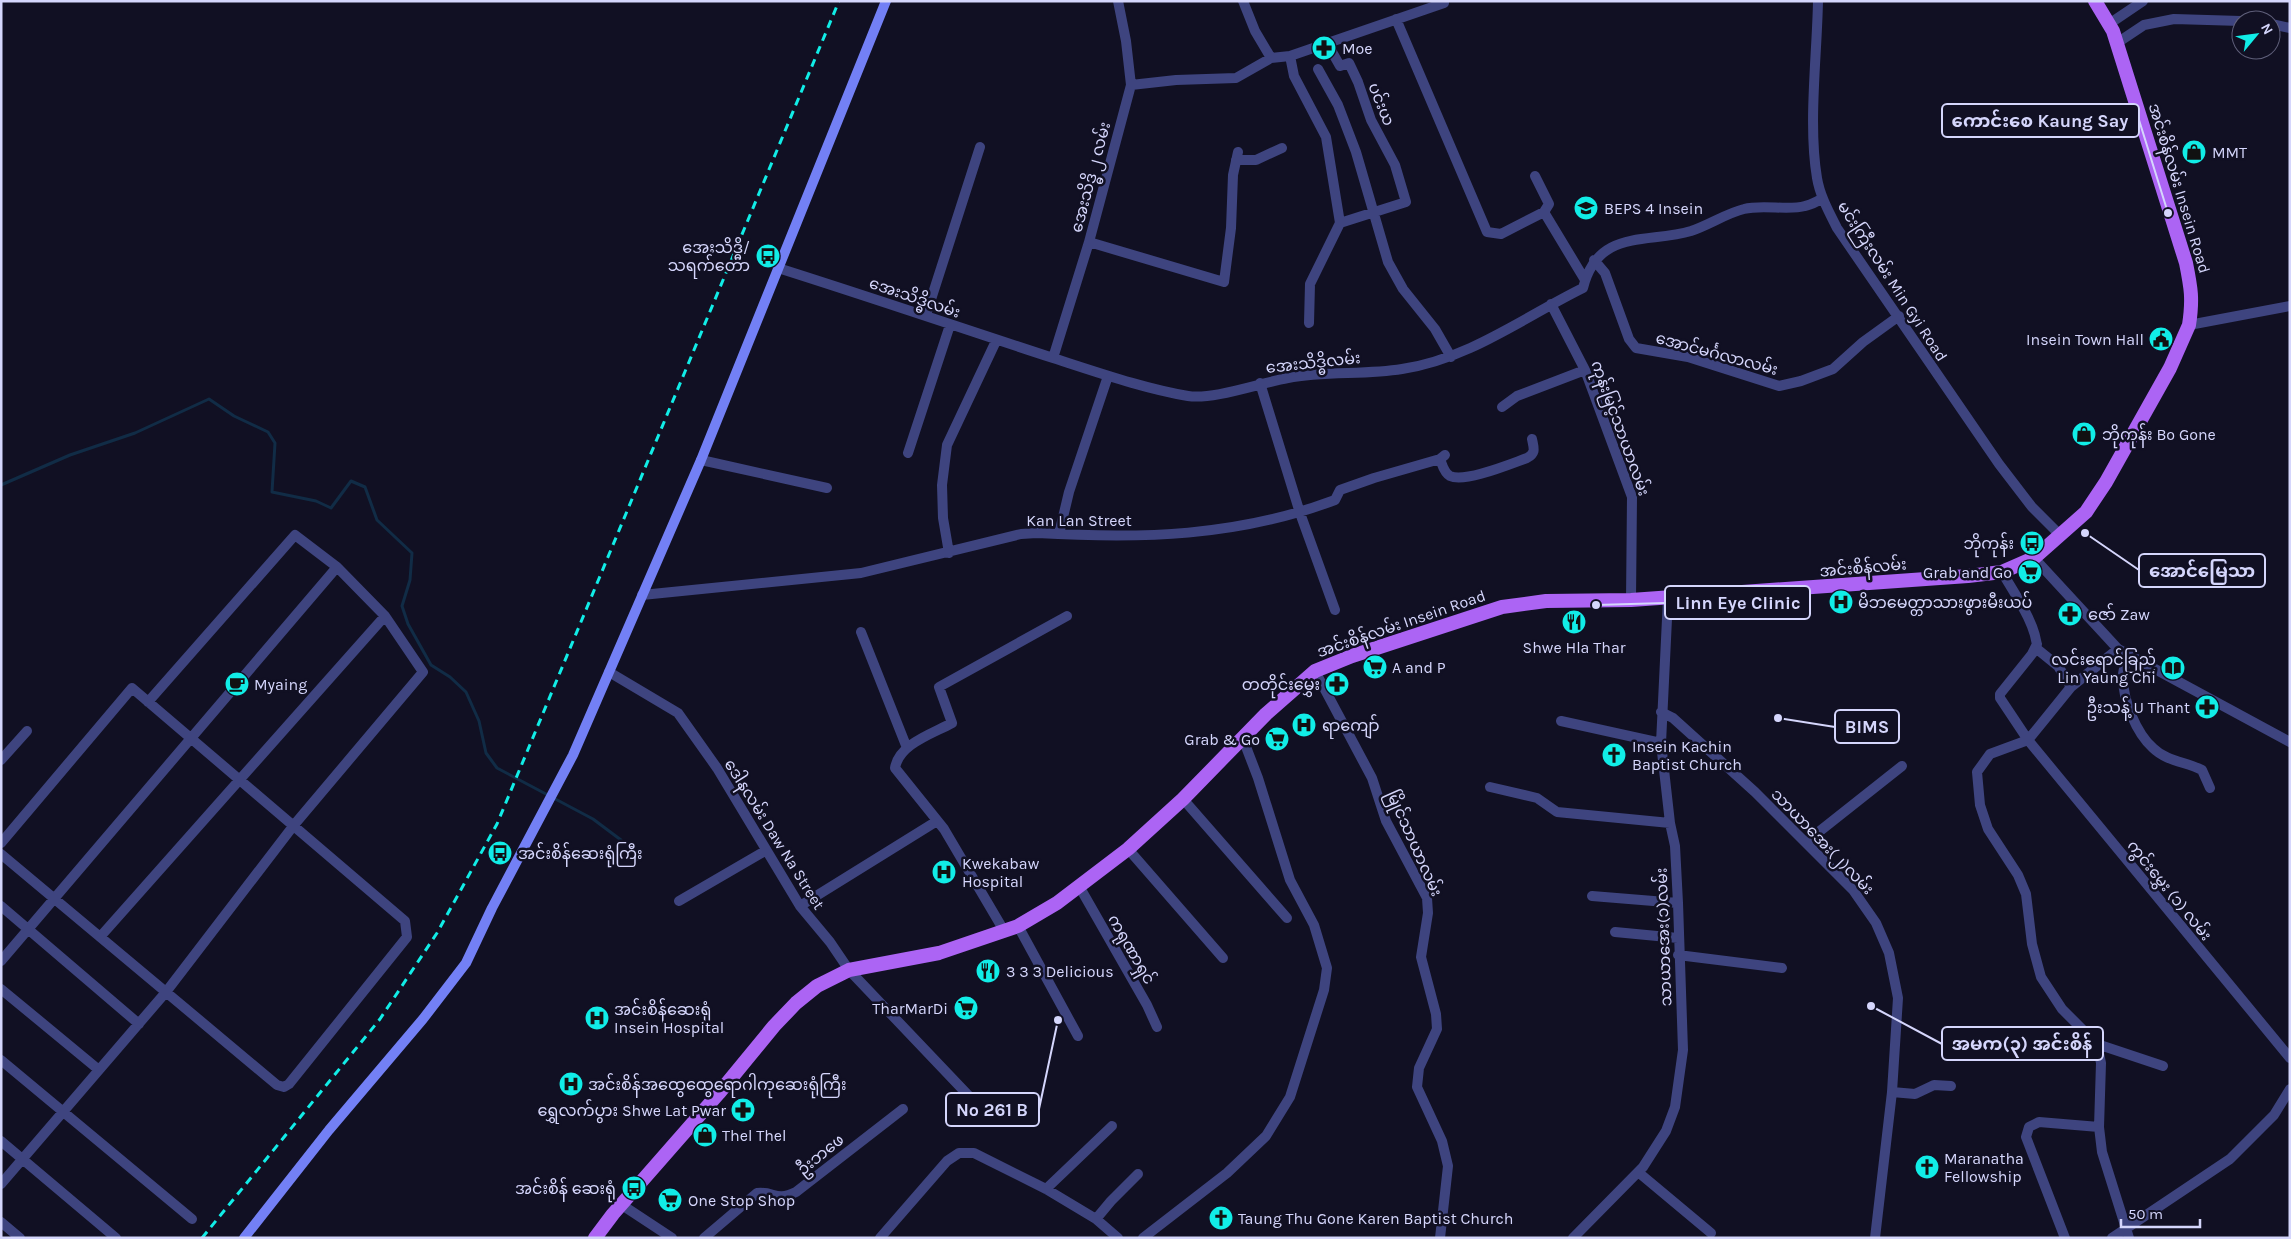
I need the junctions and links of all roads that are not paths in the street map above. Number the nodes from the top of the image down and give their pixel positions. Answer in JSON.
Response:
{"nodes":[{"id":1,"x":886,"y":1,"type":"edge"},
{"id":2,"x":1118,"y":1,"type":"edge"},
{"id":3,"x":1243,"y":1,"type":"edge"},
{"id":4,"x":1818,"y":1,"type":"edge"},
{"id":5,"x":2095,"y":1,"type":"edge"},
{"id":6,"x":2143,"y":1,"type":"edge"},
{"id":7,"x":1444,"y":2,"type":"dead end"},
{"id":8,"x":1396,"y":19,"type":"junction"},
{"id":9,"x":2231,"y":21,"type":"edge"},
{"id":10,"x":2109,"y":24,"type":"junction"},
{"id":11,"x":2117,"y":42,"type":"junction"},
{"id":12,"x":1327,"y":43,"type":"junction"},
{"id":13,"x":1290,"y":56,"type":"junction"},
{"id":14,"x":1271,"y":58,"type":"junction"},
{"id":15,"x":1318,"y":69,"type":"dead end"},
{"id":16,"x":1131,"y":85,"type":"junction"},
{"id":17,"x":980,"y":147,"type":"dead end"},
{"id":18,"x":1282,"y":148,"type":"dead end"},
{"id":19,"x":1535,"y":176,"type":"dead end"},
{"id":20,"x":1822,"y":199,"type":"junction"},
{"id":21,"x":1374,"y":212,"type":"junction"},
{"id":22,"x":1544,"y":212,"type":"junction"},
{"id":23,"x":1340,"y":223,"type":"junction"},
{"id":24,"x":1088,"y":242,"type":"junction"},
{"id":25,"x":1594,"y":260,"type":"junction"},
{"id":26,"x":778,"y":268,"type":"junction"},
{"id":27,"x":1585,"y":280,"type":"junction"},
{"id":28,"x":1551,"y":304,"type":"junction"},
{"id":29,"x":2290,"y":306,"type":"edge"},
{"id":30,"x":926,"y":315,"type":"junction"},
{"id":31,"x":1898,"y":316,"type":"junction"},
{"id":32,"x":1309,"y":323,"type":"dead end"},
{"id":33,"x":950,"y":324,"type":"junction"},
{"id":34,"x":2189,"y":325,"type":"junction"},
{"id":35,"x":996,"y":341,"type":"junction"},
{"id":36,"x":1451,"y":357,"type":"junction"},
{"id":37,"x":1053,"y":358,"type":"junction"},
{"id":38,"x":1585,"y":370,"type":"junction"},
{"id":39,"x":1108,"y":376,"type":"junction"},
{"id":40,"x":1260,"y":383,"type":"junction"},
{"id":41,"x":1502,"y":407,"type":"dead end"},
{"id":42,"x":1532,"y":439,"type":"dead end"},
{"id":43,"x":908,"y":453,"type":"dead end"},
{"id":44,"x":701,"y":460,"type":"junction"},
{"id":45,"x":827,"y":488,"type":"dead end"},
{"id":46,"x":1300,"y":513,"type":"junction"},
{"id":47,"x":1058,"y":534,"type":"junction"},
{"id":48,"x":2060,"y":535,"type":"junction"},
{"id":49,"x":949,"y":553,"type":"junction"},
{"id":50,"x":2034,"y":558,"type":"junction"},
{"id":51,"x":337,"y":566,"type":"junction"},
{"id":52,"x":2002,"y":572,"type":"junction"},
{"id":53,"x":1747,"y":593,"type":"joint"},
{"id":54,"x":642,"y":595,"type":"junction"},
{"id":55,"x":1668,"y":598,"type":"junction"},
{"id":56,"x":1632,"y":600,"type":"junction"},
{"id":57,"x":1335,"y":610,"type":"dead end"},
{"id":58,"x":386,"y":616,"type":"junction"},
{"id":59,"x":1067,"y":616,"type":"dead end"},
{"id":60,"x":861,"y":632,"type":"dead end"},
{"id":61,"x":2037,"y":643,"type":"junction"},
{"id":62,"x":2118,"y":649,"type":"junction"},
{"id":63,"x":2128,"y":656,"type":"junction"},
{"id":64,"x":1315,"y":671,"type":"junction"},
{"id":65,"x":609,"y":672,"type":"junction"},
{"id":66,"x":2071,"y":687,"type":"junction"},
{"id":67,"x":148,"y":702,"type":"junction"},
{"id":68,"x":1661,"y":712,"type":"junction"},
{"id":69,"x":1561,"y":721,"type":"dead end"},
{"id":70,"x":27,"y":731,"type":"dead end"},
{"id":71,"x":191,"y":738,"type":"junction"},
{"id":72,"x":1243,"y":739,"type":"junction"},
{"id":73,"x":2028,"y":740,"type":"junction"},
{"id":74,"x":2290,"y":742,"type":"edge"},
{"id":75,"x":1661,"y":743,"type":"junction"},
{"id":76,"x":907,"y":748,"type":"junction"},
{"id":77,"x":1,"y":760,"type":"edge"},
{"id":78,"x":1902,"y":766,"type":"dead end"},
{"id":79,"x":240,"y":779,"type":"junction"},
{"id":80,"x":1490,"y":787,"type":"dead end"},
{"id":81,"x":2210,"y":788,"type":"dead end"},
{"id":82,"x":1183,"y":800,"type":"junction"},
{"id":83,"x":937,"y":821,"type":"junction"},
{"id":84,"x":1670,"y":823,"type":"junction"},
{"id":85,"x":294,"y":825,"type":"junction"},
{"id":86,"x":1,"y":842,"type":"edge"},
{"id":87,"x":1806,"y":842,"type":"junction"},
{"id":88,"x":1128,"y":849,"type":"junction"},
{"id":89,"x":765,"y":851,"type":"junction"},
{"id":90,"x":1,"y":854,"type":"edge"},
{"id":91,"x":1079,"y":886,"type":"junction"},
{"id":92,"x":1592,"y":896,"type":"dead end"},
{"id":93,"x":54,"y":898,"type":"junction"},
{"id":94,"x":679,"y":901,"type":"dead end"},
{"id":95,"x":1678,"y":903,"type":"junction"},
{"id":96,"x":1,"y":906,"type":"edge"},
{"id":97,"x":800,"y":906,"type":"junction"},
{"id":98,"x":1287,"y":918,"type":"dead end"},
{"id":99,"x":1018,"y":926,"type":"junction"},
{"id":100,"x":28,"y":929,"type":"junction"},
{"id":101,"x":1003,"y":930,"type":"junction"},
{"id":102,"x":1615,"y":932,"type":"dead end"},
{"id":103,"x":100,"y":937,"type":"junction"},
{"id":104,"x":1678,"y":938,"type":"junction"},
{"id":105,"x":1678,"y":955,"type":"junction"},
{"id":106,"x":1223,"y":958,"type":"dead end"},
{"id":107,"x":1,"y":961,"type":"edge"},
{"id":108,"x":1782,"y":968,"type":"dead end"},
{"id":109,"x":849,"y":970,"type":"junction"},
{"id":110,"x":1,"y":989,"type":"edge"},
{"id":111,"x":166,"y":992,"type":"junction"},
{"id":112,"x":139,"y":1024,"type":"junction"},
{"id":113,"x":1157,"y":1028,"type":"dead end"},
{"id":114,"x":1078,"y":1036,"type":"dead end"},
{"id":115,"x":2097,"y":1044,"type":"junction"},
{"id":116,"x":2290,"y":1058,"type":"edge"},
{"id":117,"x":1,"y":1060,"type":"edge"},
{"id":118,"x":2163,"y":1066,"type":"dead end"},
{"id":119,"x":99,"y":1070,"type":"junction"},
{"id":120,"x":1951,"y":1086,"type":"dead end"},
{"id":121,"x":2290,"y":1089,"type":"edge"},
{"id":122,"x":1892,"y":1092,"type":"junction"},
{"id":123,"x":903,"y":1109,"type":"dead end"},
{"id":124,"x":63,"y":1112,"type":"junction"},
{"id":125,"x":987,"y":1115,"type":"dead end"},
{"id":126,"x":1112,"y":1126,"type":"dead end"},
{"id":127,"x":2099,"y":1127,"type":"junction"},
{"id":128,"x":1,"y":1141,"type":"edge"},
{"id":129,"x":23,"y":1159,"type":"junction"},
{"id":130,"x":1638,"y":1172,"type":"junction"},
{"id":131,"x":1138,"y":1174,"type":"dead end"},
{"id":132,"x":1,"y":1184,"type":"edge"},
{"id":133,"x":1046,"y":1189,"type":"junction"},
{"id":134,"x":622,"y":1204,"type":"junction"},
{"id":135,"x":192,"y":1219,"type":"dead end"},
{"id":136,"x":1096,"y":1219,"type":"junction"},
{"id":137,"x":1,"y":1222,"type":"edge"},
{"id":138,"x":1711,"y":1233,"type":"dead end"},
{"id":139,"x":2127,"y":1234,"type":"edge"},
{"id":140,"x":20,"y":1238,"type":"edge"},
{"id":141,"x":116,"y":1238,"type":"edge"},
{"id":142,"x":244,"y":1238,"type":"edge"},
{"id":143,"x":595,"y":1238,"type":"edge"},
{"id":144,"x":672,"y":1238,"type":"edge"},
{"id":145,"x":704,"y":1238,"type":"edge"},
{"id":146,"x":880,"y":1238,"type":"edge"},
{"id":147,"x":1118,"y":1238,"type":"edge"},
{"id":148,"x":1143,"y":1238,"type":"edge"},
{"id":149,"x":1440,"y":1238,"type":"edge"},
{"id":150,"x":1572,"y":1238,"type":"edge"},
{"id":151,"x":1875,"y":1238,"type":"edge"},
{"id":152,"x":2065,"y":1238,"type":"edge"},
{"id":153,"x":2112,"y":1238,"type":"edge"}],
"edges":[{"from":1,"to":26,"type":"main road"},
{"from":2,"to":16,"type":"street","name":"အေးသိဒ္ဓိ ၂ လမ်း"},
{"from":3,"to":14,"type":"street"},
{"from":4,"to":20,"type":"street","name":"မင်းကြီးလမ်း Min Gyi Road"},
{"from":5,"to":10,"type":"main road","name":"အင်းစိန်လမ်း Insein Road"},
{"from":6,"to":10,"type":"street"},
{"from":7,"to":8,"type":"street"},
{"from":8,"to":12,"type":"street"},
{"from":8,"to":22,"type":"street"},
{"from":9,"to":11,"type":"street"},
{"from":10,"to":11,"type":"main road","name":"အင်းစိန်လမ်း Insein Road"},
{"from":11,"to":34,"type":"main road","name":"အင်းစိန်လမ်း Insein Road"},
{"from":12,"to":13,"type":"street"},
{"from":12,"to":21,"type":"street","name":"ပင်းယ"},
{"from":13,"to":14,"type":"street"},
{"from":13,"to":23,"type":"street"},
{"from":14,"to":16,"type":"street"},
{"from":15,"to":21,"type":"street"},
{"from":16,"to":24,"type":"street","name":"အေးသိဒ္ဓိ ၂ လမ်း"},
{"from":17,"to":30,"type":"street"},
{"from":18,"to":24,"type":"street"},
{"from":19,"to":22,"type":"street"},
{"from":20,"to":25,"type":"street"},
{"from":20,"to":31,"type":"street","name":"မင်းကြီးလမ်း Min Gyi Road"},
{"from":21,"to":23,"type":"street"},
{"from":21,"to":36,"type":"street"},
{"from":22,"to":27,"type":"street"},
{"from":23,"to":32,"type":"street"},
{"from":24,"to":37,"type":"street","name":"အေးသိဒ္ဓိ ၂ လမ်း"},
{"from":25,"to":27,"type":"street","name":"အေးသိဒ္ဓိလမ်း"},
{"from":25,"to":31,"type":"street","name":"အောင်မင်္ဂလာလမ်း"},
{"from":26,"to":30,"type":"street","name":"အေးသိဒ္ဓိလမ်း"},
{"from":26,"to":44,"type":"main road"},
{"from":27,"to":28,"type":"street","name":"အေးသိဒ္ဓိလမ်း"},
{"from":28,"to":36,"type":"street","name":"အေးသိဒ္ဓိလမ်း"},
{"from":28,"to":38,"type":"street","name":"ကုန်းမြင့်သာယာလမ်း"},
{"from":29,"to":34,"type":"street"},
{"from":30,"to":33,"type":"street","name":"အေးသိဒ္ဓိလမ်း"},
{"from":31,"to":48,"type":"street","name":"မင်းကြီးလမ်း Min Gyi Road"},
{"from":33,"to":35,"type":"street","name":"အေးသိဒ္ဓိလမ်း"},
{"from":33,"to":43,"type":"street"},
{"from":34,"to":48,"type":"main road","name":"အင်းစိန်လမ်း Insein Road"},
{"from":35,"to":37,"type":"street","name":"အေးသိဒ္ဓိလမ်း"},
{"from":35,"to":49,"type":"street"},
{"from":36,"to":40,"type":"street","name":"အေးသိဒ္ဓိလမ်း"},
{"from":37,"to":39,"type":"street","name":"အေးသိဒ္ဓိလမ်း"},
{"from":38,"to":41,"type":"street"},
{"from":38,"to":56,"type":"street","name":"ကုန်းမြင့်သာယာလမ်း"},
{"from":39,"to":40,"type":"street","name":"အေးသိဒ္ဓိလမ်း"},
{"from":39,"to":47,"type":"street"},
{"from":40,"to":46,"type":"street"},
{"from":42,"to":46,"type":"street","name":"Kan Lan Street"},
{"from":44,"to":45,"type":"street"},
{"from":44,"to":54,"type":"main road"},
{"from":46,"to":47,"type":"street","name":"Kan Lan Street"},
{"from":46,"to":57,"type":"street"},
{"from":47,"to":49,"type":"street","name":"Kan Lan Street"},
{"from":48,"to":50,"type":"main road","name":"အင်းစိန်လမ်း"},
{"from":49,"to":54,"type":"street","name":"Kan Lan Street"},
{"from":50,"to":52,"type":"main road","name":"အင်းစိန်လမ်း"},
{"from":50,"to":62,"type":"street"},
{"from":51,"to":58,"type":"street"},
{"from":51,"to":67,"type":"street"},
{"from":51,"to":71,"type":"street"},
{"from":52,"to":53,"type":"main road","name":"အင်းစိန်လမ်း"},
{"from":52,"to":61,"type":"street"},
{"from":53,"to":55,"type":"main road","name":"အင်းစိန်လမ်း Insein Road"},
{"from":54,"to":65,"type":"main road"},
{"from":55,"to":56,"type":"main road","name":"အင်းစိန်လမ်း Insein Road"},
{"from":55,"to":68,"type":"street","name":"သာယာအေး(၁)လမ်း"},
{"from":56,"to":64,"type":"main road","name":"အင်းစိန်လမ်း Insein Road"},
{"from":58,"to":79,"type":"street"},
{"from":58,"to":85,"type":"street"},
{"from":59,"to":76,"type":"street"},
{"from":60,"to":76,"type":"street"},
{"from":61,"to":66,"type":"street"},
{"from":61,"to":73,"type":"street","name":"ကွင်းမွှေး (၁) လမ်း"},
{"from":62,"to":63,"type":"street"},
{"from":62,"to":66,"type":"street"},
{"from":63,"to":74,"type":"street"},
{"from":63,"to":81,"type":"street"},
{"from":64,"to":72,"type":"main road","name":"အင်းစိန်လမ်း Insein Road"},
{"from":64,"to":149,"type":"street","name":"မြိုင်သာယာလမ်း"},
{"from":65,"to":89,"type":"street","name":"ဒေါနလမ်း Daw Na Street"},
{"from":65,"to":142,"type":"main road"},
{"from":66,"to":73,"type":"street"},
{"from":67,"to":71,"type":"street"},
{"from":67,"to":86,"type":"street"},
{"from":68,"to":75,"type":"street","name":"သာယာအေး(၁)လမ်း"},
{"from":68,"to":87,"type":"street","name":"သာယာအေး(၂)လမ်း"},
{"from":69,"to":75,"type":"street"},
{"from":70,"to":77,"type":"street"},
{"from":71,"to":79,"type":"street"},
{"from":71,"to":93,"type":"street"},
{"from":72,"to":82,"type":"main road","name":"အင်းစိန်လမ်း Insein Road"},
{"from":72,"to":148,"type":"street"},
{"from":73,"to":115,"type":"street"},
{"from":73,"to":116,"type":"street","name":"ကွင်းမွှေး (၁) လမ်း"},
{"from":75,"to":84,"type":"street","name":"သာယာအေး(၁)လမ်း"},
{"from":76,"to":83,"type":"street"},
{"from":78,"to":87,"type":"street"},
{"from":79,"to":85,"type":"street"},
{"from":79,"to":103,"type":"street"},
{"from":80,"to":84,"type":"street"},
{"from":82,"to":88,"type":"main road","name":"အင်းစိန်လမ်း Insein Road"},
{"from":82,"to":98,"type":"street"},
{"from":83,"to":97,"type":"street"},
{"from":83,"to":101,"type":"street"},
{"from":84,"to":95,"type":"street","name":"သာယာအေး(၁)လမ်း"},
{"from":85,"to":111,"type":"street"},
{"from":85,"to":111,"type":"street"},
{"from":87,"to":122,"type":"street","name":"သာယာအေး(၂)လမ်း"},
{"from":88,"to":91,"type":"main road","name":"အင်းစိန်လမ်း Insein Road"},
{"from":88,"to":106,"type":"street"},
{"from":89,"to":94,"type":"street"},
{"from":89,"to":97,"type":"street","name":"ဒေါနလမ်း Daw Na Street"},
{"from":90,"to":93,"type":"street"},
{"from":91,"to":99,"type":"main road","name":"အင်းစိန်လမ်း Insein Road"},
{"from":91,"to":113,"type":"street","name":"ကရုဏာရှင်"},
{"from":92,"to":95,"type":"street"},
{"from":93,"to":100,"type":"street"},
{"from":93,"to":103,"type":"street"},
{"from":95,"to":104,"type":"street","name":"သာယာအေး(၁)လမ်း"},
{"from":96,"to":100,"type":"street"},
{"from":97,"to":109,"type":"street","name":"ဒေါနလမ်း Daw Na Street"},
{"from":99,"to":101,"type":"main road","name":"အင်းစိန်လမ်း Insein Road"},
{"from":99,"to":114,"type":"street"},
{"from":100,"to":107,"type":"street"},
{"from":100,"to":112,"type":"street"},
{"from":101,"to":109,"type":"main road","name":"အင်းစိန်လမ်း Insein Road"},
{"from":102,"to":104,"type":"street"},
{"from":103,"to":111,"type":"street"},
{"from":104,"to":105,"type":"street","name":"သာယာအေး(၁)လမ်း"},
{"from":105,"to":108,"type":"street"},
{"from":105,"to":130,"type":"street","name":"သာယာအေး(၁)လမ်း"},
{"from":109,"to":125,"type":"street","name":"ဒေါနလမ်း Daw Na Street"},
{"from":109,"to":134,"type":"main road","name":"အင်းစိန်လမ်း Insein Road"},
{"from":110,"to":119,"type":"street"},
{"from":111,"to":112,"type":"street"},
{"from":112,"to":119,"type":"street"},
{"from":115,"to":118,"type":"street"},
{"from":115,"to":127,"type":"street"},
{"from":117,"to":124,"type":"street"},
{"from":119,"to":124,"type":"street"},
{"from":120,"to":122,"type":"street"},
{"from":121,"to":139,"type":"street"},
{"from":122,"to":151,"type":"street","name":"သာယာအေး(၂)လမ်း"},
{"from":123,"to":145,"type":"street","name":"ဦးဘဖေ"},
{"from":124,"to":129,"type":"street"},
{"from":124,"to":135,"type":"street"},
{"from":126,"to":133,"type":"street"},
{"from":127,"to":139,"type":"street"},
{"from":127,"to":152,"type":"street"},
{"from":128,"to":129,"type":"street"},
{"from":129,"to":132,"type":"street"},
{"from":129,"to":141,"type":"street"},
{"from":130,"to":138,"type":"street"},
{"from":130,"to":150,"type":"street","name":"သာယာအေး(၁)လမ်း"},
{"from":131,"to":136,"type":"street"},
{"from":133,"to":136,"type":"street"},
{"from":133,"to":146,"type":"street"},
{"from":134,"to":143,"type":"main road","name":"အင်းစိန်လမ်း Insein Road"},
{"from":134,"to":144,"type":"street"},
{"from":136,"to":147,"type":"street"},
{"from":137,"to":140,"type":"street"},
{"from":139,"to":153,"type":"street"}]}
